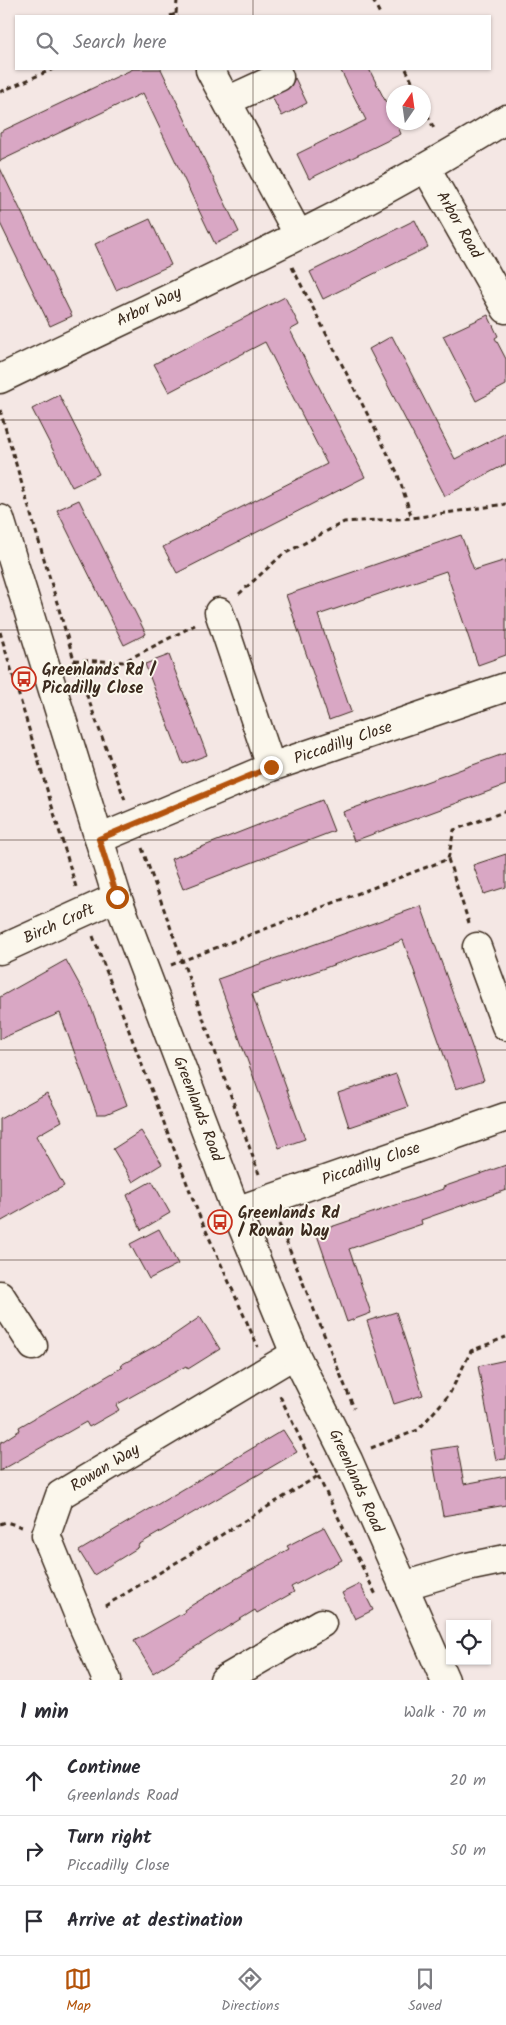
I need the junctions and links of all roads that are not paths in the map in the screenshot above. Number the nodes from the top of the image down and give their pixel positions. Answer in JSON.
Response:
{"nodes":[{"id":1,"x":210,"y":70,"type":"dead end"},
{"id":2,"x":278,"y":77,"type":"dead end"},
{"id":3,"x":227,"y":101,"type":"junction"},
{"id":4,"x":506,"y":119,"type":"edge"},
{"id":5,"x":426,"y":168,"type":"junction"},
{"id":6,"x":289,"y":239,"type":"junction"},
{"id":7,"x":506,"y":309,"type":"edge"},
{"id":8,"x":0,"y":379,"type":"edge"},
{"id":9,"x":1,"y":524,"type":"edge"},
{"id":10,"x":219,"y":612,"type":"road end"},
{"id":11,"x":506,"y":687,"type":"edge"},
{"id":12,"x":271,"y":767,"type":"junction"},
{"id":13,"x":99,"y":839,"type":"junction"},
{"id":14,"x":117,"y":897,"type":"junction"},
{"id":15,"x":476,"y":947,"type":"road end"},
{"id":16,"x":0,"y":950,"type":"edge"},
{"id":17,"x":506,"y":1026,"type":"edge"},
{"id":18,"x":506,"y":1117,"type":"edge"},
{"id":19,"x":236,"y":1211,"type":"junction"},
{"id":20,"x":0,"y":1296,"type":"edge"},
{"id":21,"x":33,"y":1346,"type":"dead end"},
{"id":22,"x":295,"y":1354,"type":"junction"},
{"id":23,"x":506,"y":1559,"type":"edge"},
{"id":24,"x":403,"y":1586,"type":"junction"},
{"id":25,"x":322,"y":1623,"type":"dead end"},
{"id":26,"x":107,"y":1680,"type":"edge"},
{"id":27,"x":224,"y":1680,"type":"edge"},
{"id":28,"x":445,"y":1680,"type":"edge"}],
"edges":[{"from":1,"to":3,"type":"street"},
{"from":2,"to":3,"type":"street"},
{"from":3,"to":6,"type":"street"},
{"from":4,"to":5,"type":"street","name":"Arbor Way"},
{"from":5,"to":6,"type":"street","name":"Arbor Way"},
{"from":5,"to":7,"type":"street","name":"Arbor Road"},
{"from":6,"to":8,"type":"street","name":"Arbor Way"},
{"from":9,"to":13,"type":"street","name":"Greenlands Road"},
{"from":10,"to":12,"type":"street"},
{"from":11,"to":12,"type":"street","name":"Piccadilly Close"},
{"from":12,"to":13,"type":"street","name":"Piccadilly Close"},
{"from":13,"to":14,"type":"street","name":"Greenlands Road"},
{"from":14,"to":16,"type":"street","name":"Birch Croft"},
{"from":14,"to":19,"type":"street","name":"Greenlands Road"},
{"from":15,"to":17,"type":"street"},
{"from":18,"to":19,"type":"street","name":"Piccadilly Close"},
{"from":19,"to":22,"type":"street","name":"Greenlands Road"},
{"from":20,"to":21,"type":"street"},
{"from":22,"to":24,"type":"street","name":"Greenlands Road"},
{"from":22,"to":26,"type":"street","name":"Rowan Way"},
{"from":23,"to":24,"type":"street"},
{"from":24,"to":28,"type":"street","name":"Greenlands Road"},
{"from":25,"to":27,"type":"street"}]}
